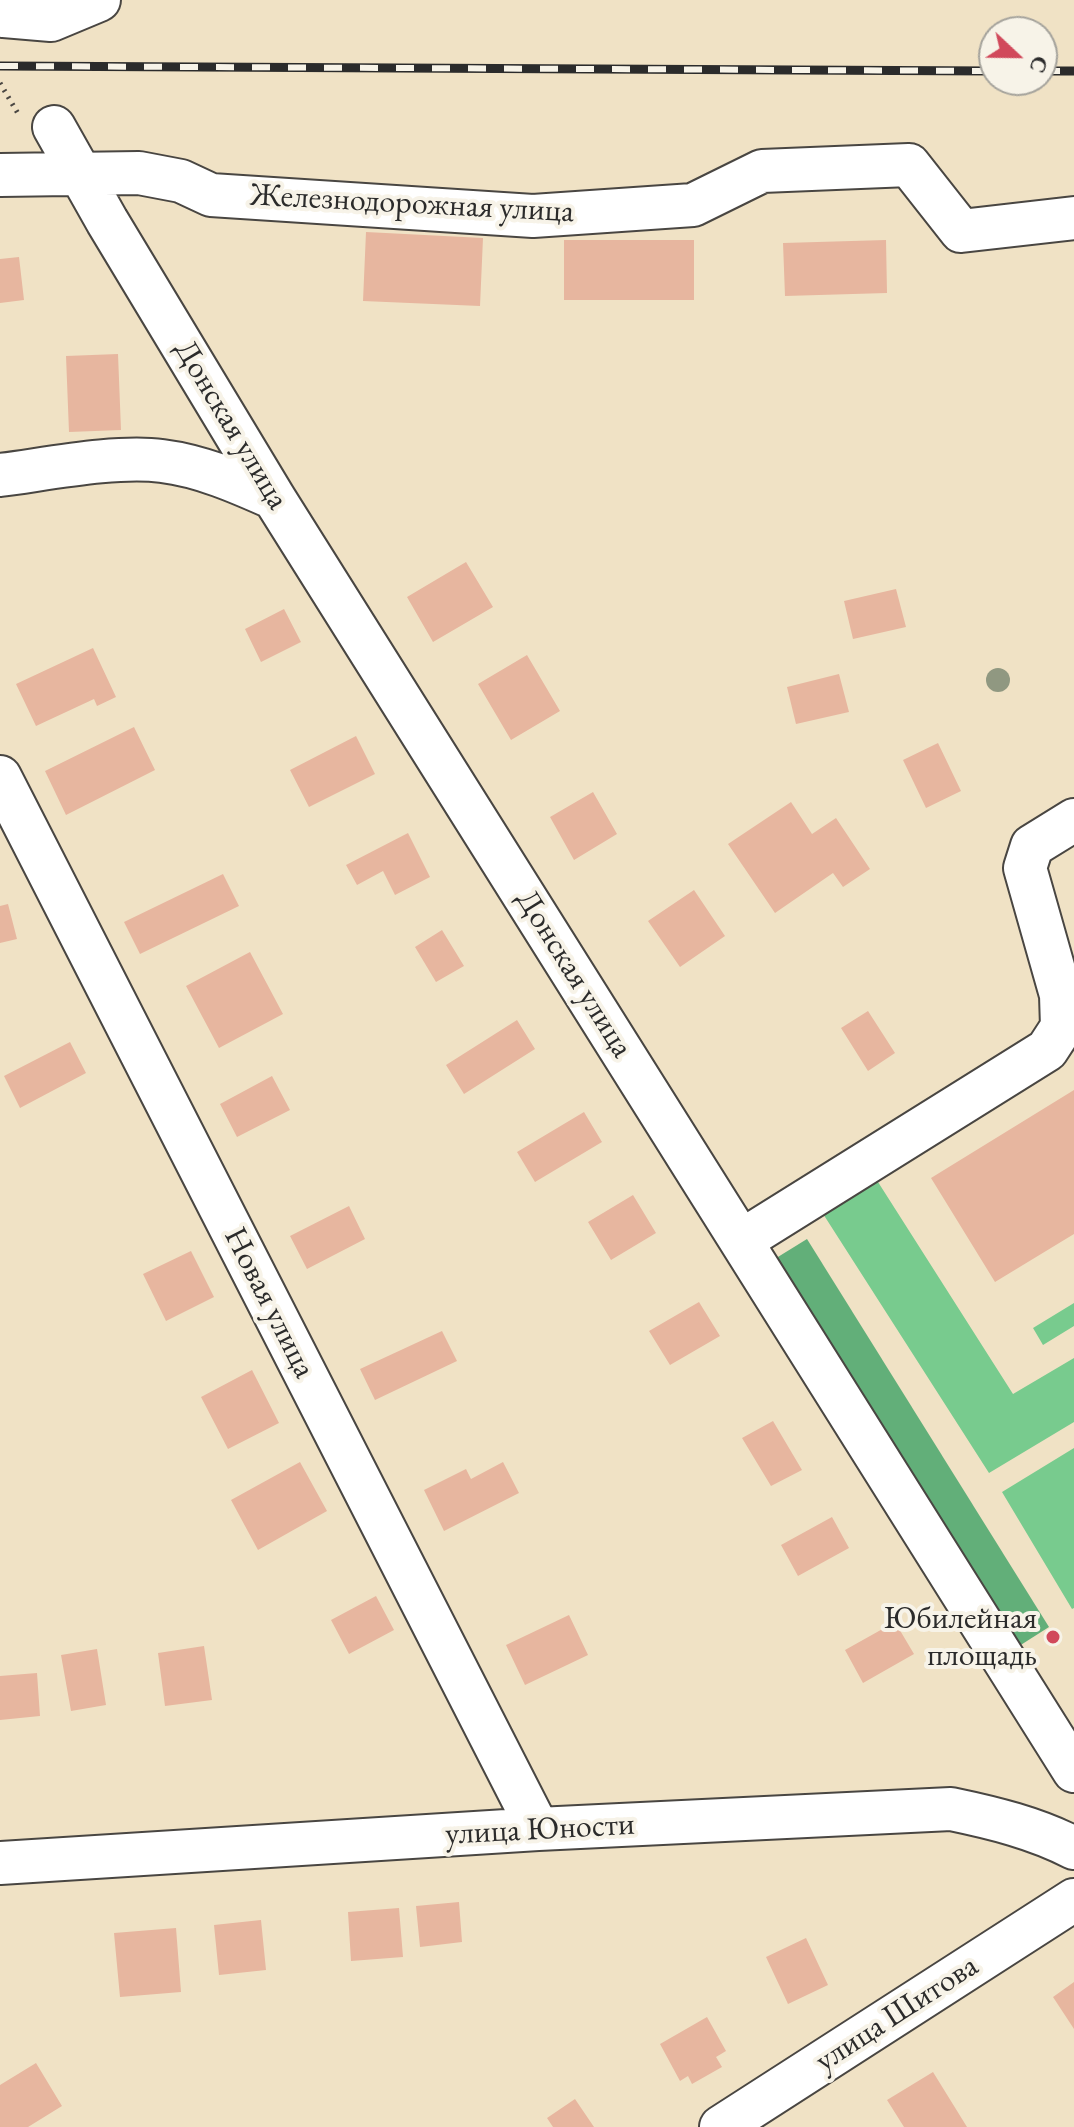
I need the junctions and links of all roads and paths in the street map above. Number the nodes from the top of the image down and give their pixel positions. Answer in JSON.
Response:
{"nodes":[{"id":1,"x":99,"y":0,"type":"edge"},
{"id":2,"x":2,"y":12,"type":"edge"},
{"id":3,"x":54,"y":127,"type":"dead end"},
{"id":4,"x":80,"y":174,"type":"junction"},
{"id":5,"x":0,"y":175,"type":"edge"},
{"id":6,"x":1074,"y":218,"type":"edge"},
{"id":7,"x":0,"y":475,"type":"edge"},
{"id":8,"x":274,"y":498,"type":"junction"},
{"id":9,"x":0,"y":777,"type":"edge"},
{"id":10,"x":1074,"y":820,"type":"edge"},
{"id":11,"x":741,"y":1241,"type":"junction"},
{"id":12,"x":1074,"y":1771,"type":"edge"},
{"id":13,"x":538,"y":1829,"type":"junction"},
{"id":14,"x":1074,"y":1848,"type":"edge"},
{"id":15,"x":0,"y":1863,"type":"edge"},
{"id":16,"x":1074,"y":1900,"type":"edge"},
{"id":17,"x":721,"y":2127,"type":"edge"}],
"edges":[{"from":1,"to":2,"type":"street"},
{"from":3,"to":4,"type":"street","name":"Донская улица"},
{"from":4,"to":5,"type":"street","name":"Железнодорожная улица"},
{"from":4,"to":6,"type":"street","name":"Железнодорожная улица"},
{"from":4,"to":8,"type":"street","name":"Донская улица"},
{"from":7,"to":8,"type":"street"},
{"from":8,"to":11,"type":"street","name":"Донская улица"},
{"from":9,"to":13,"type":"street","name":"Новая улица"},
{"from":10,"to":11,"type":"street"},
{"from":11,"to":12,"type":"street","name":"Донская улица"},
{"from":13,"to":14,"type":"street","name":"улица Юности"},
{"from":13,"to":15,"type":"street","name":"улица Юности"},
{"from":16,"to":17,"type":"street","name":"улица Шитова"}]}
